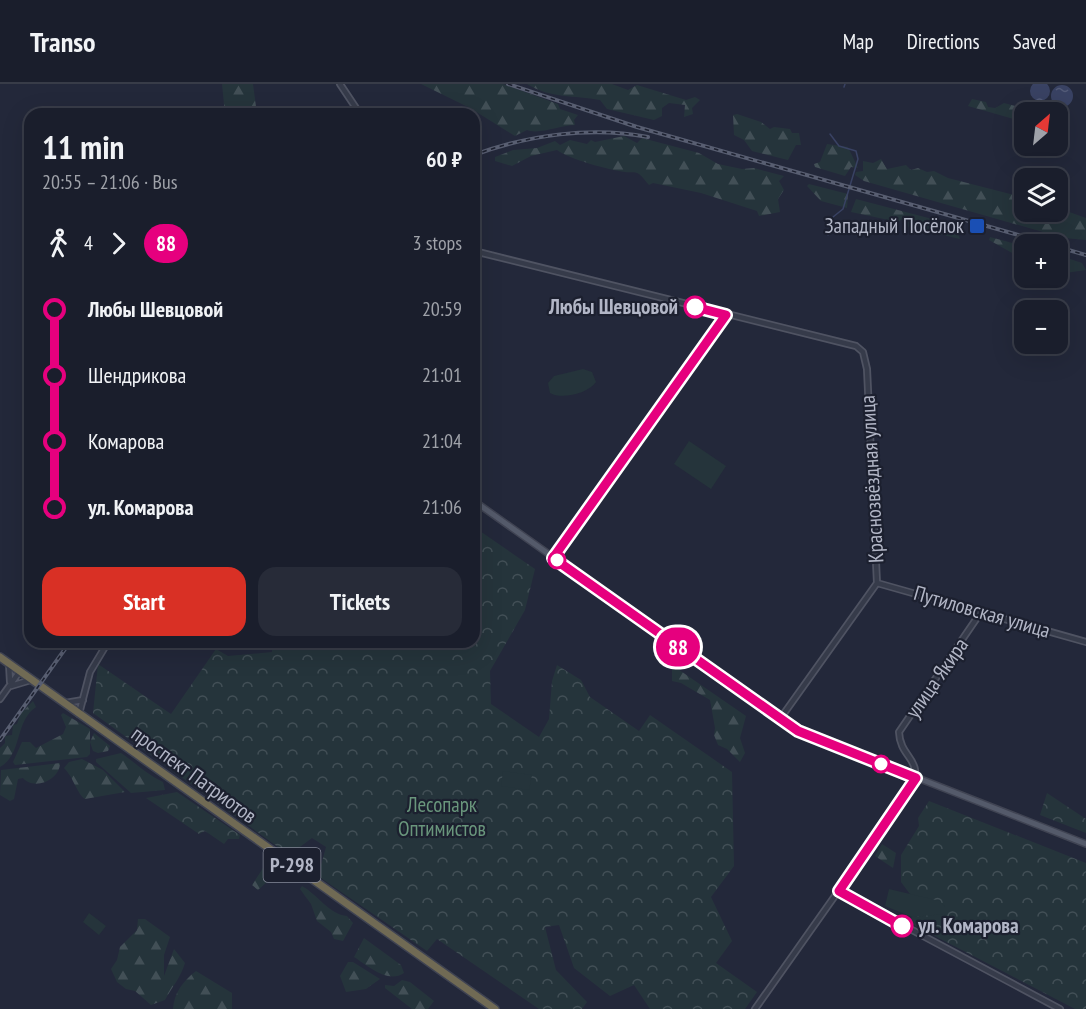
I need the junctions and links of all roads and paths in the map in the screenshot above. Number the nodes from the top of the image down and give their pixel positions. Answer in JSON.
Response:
{"nodes":[{"id":1,"x":340,"y":84,"type":"edge"},
{"id":2,"x":356,"y":108,"type":"edge"},
{"id":3,"x":480,"y":253,"type":"edge"},
{"id":4,"x":726,"y":315,"type":"junction"},
{"id":5,"x":480,"y":505,"type":"edge"},
{"id":6,"x":553,"y":558,"type":"junction"},
{"id":7,"x":877,"y":583,"type":"junction"},
{"id":8,"x":981,"y":612,"type":"junction"},
{"id":9,"x":1086,"y":642,"type":"edge"},
{"id":10,"x":104,"y":648,"type":"edge"},
{"id":11,"x":0,"y":657,"type":"edge"},
{"id":12,"x":9,"y":663,"type":"junction"},
{"id":13,"x":20,"y":671,"type":"junction"},
{"id":14,"x":33,"y":680,"type":"junction"},
{"id":15,"x":8,"y":688,"type":"junction"},
{"id":16,"x":0,"y":699,"type":"edge"},
{"id":17,"x":83,"y":700,"type":"junction"},
{"id":18,"x":63,"y":703,"type":"junction"},
{"id":19,"x":79,"y":714,"type":"junction"},
{"id":20,"x":780,"y":719,"type":"junction"},
{"id":21,"x":916,"y":778,"type":"junction"},
{"id":22,"x":1086,"y":844,"type":"edge"},
{"id":23,"x":839,"y":891,"type":"junction"},
{"id":24,"x":495,"y":1009,"type":"edge"},
{"id":25,"x":755,"y":1009,"type":"edge"},
{"id":26,"x":1060,"y":1009,"type":"edge"}],
"edges":[{"from":1,"to":2,"type":"street"},
{"from":3,"to":4,"type":"street"},
{"from":4,"to":6,"type":"street"},
{"from":4,"to":7,"type":"street","name":"Краснозвёздная улица"},
{"from":5,"to":6,"type":"main road"},
{"from":6,"to":20,"type":"main road"},
{"from":7,"to":8,"type":"street","name":"Путиловская улица"},
{"from":7,"to":20,"type":"street","name":"Краснозвёздная улица"},
{"from":8,"to":9,"type":"street","name":"Путиловская улица"},
{"from":8,"to":21,"type":"street","name":"улица Якира"},
{"from":10,"to":17,"type":"street"},
{"from":11,"to":12,"type":"highway","number":"Р-298"},
{"from":12,"to":13,"type":"highway","number":"Р-298"},
{"from":12,"to":15,"type":"street"},
{"from":13,"to":14,"type":"highway","name":"проспект Патриотов","number":"Р-298"},
{"from":13,"to":15,"type":"street"},
{"from":14,"to":15,"type":"street"},
{"from":14,"to":18,"type":"highway","name":"проспект Патриотов","number":"Р-298"},
{"from":15,"to":16,"type":"street"},
{"from":17,"to":18,"type":"street"},
{"from":17,"to":19,"type":"street"},
{"from":18,"to":19,"type":"highway","name":"проспект Патриотов","number":"Р-298"},
{"from":19,"to":24,"type":"highway","name":"проспект Патриотов","number":"Р-298"},
{"from":20,"to":21,"type":"main road"},
{"from":21,"to":22,"type":"main road"},
{"from":21,"to":23,"type":"street"},
{"from":23,"to":25,"type":"street"},
{"from":23,"to":26,"type":"street"}]}
